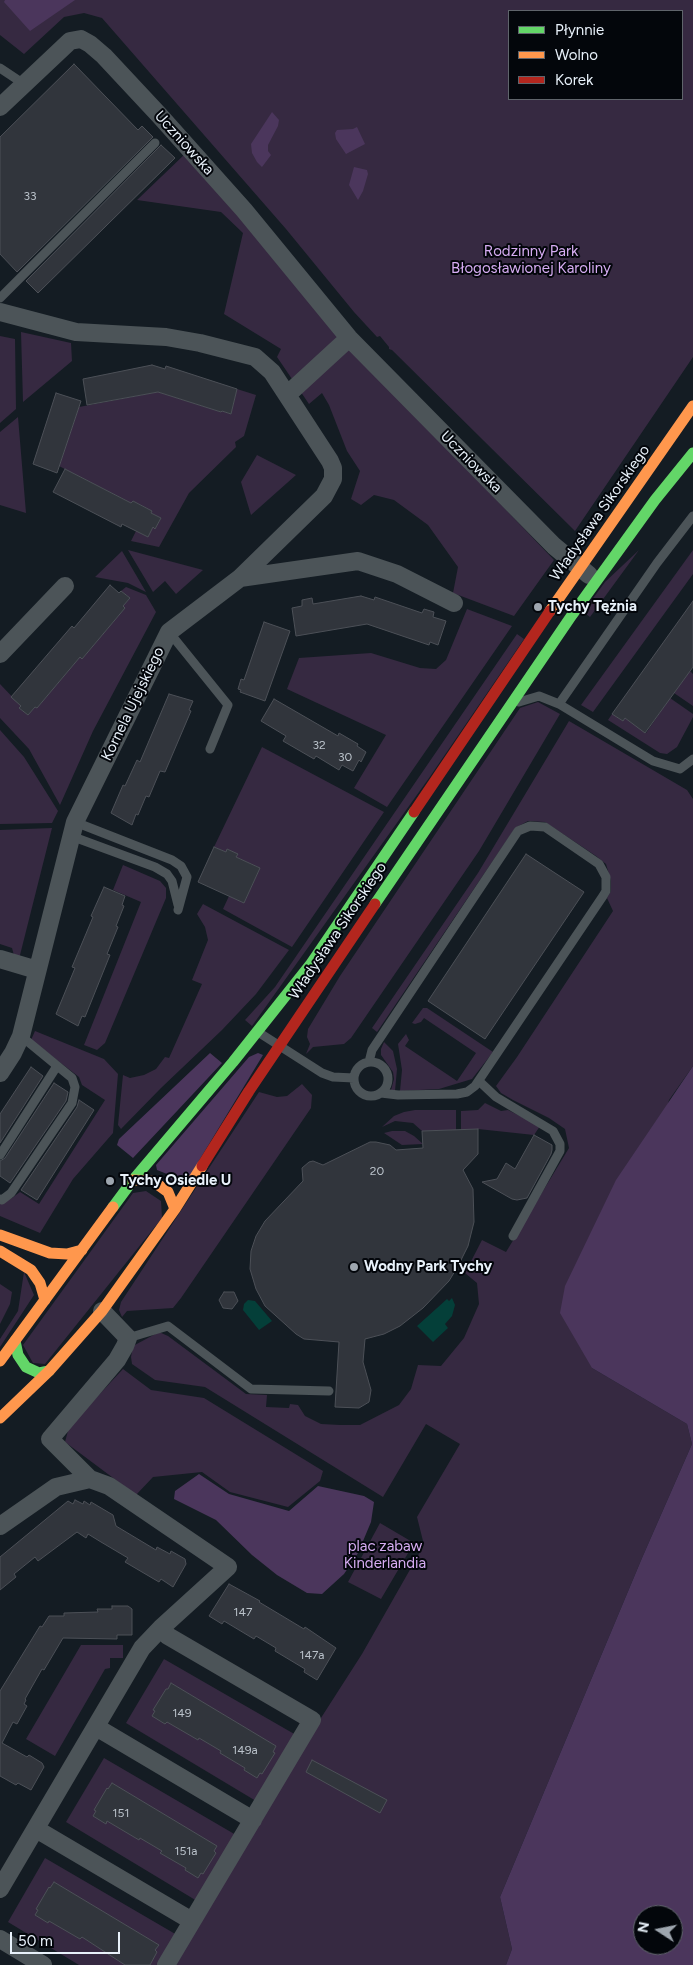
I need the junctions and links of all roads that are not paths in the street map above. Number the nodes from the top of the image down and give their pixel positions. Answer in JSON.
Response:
{"nodes":[{"id":1,"x":0,"y":68,"type":"edge"},
{"id":2,"x":24,"y":84,"type":"junction"},
{"id":3,"x":0,"y":107,"type":"edge"},
{"id":4,"x":155,"y":142,"type":"dead end"},
{"id":5,"x":0,"y":298,"type":"edge"},
{"id":6,"x":0,"y":312,"type":"edge"},
{"id":7,"x":349,"y":338,"type":"junction"},
{"id":8,"x":287,"y":395,"type":"junction"},
{"id":9,"x":693,"y":406,"type":"edge"},
{"id":10,"x":693,"y":453,"type":"edge"},
{"id":11,"x":693,"y":516,"type":"edge"},
{"id":12,"x":581,"y":569,"type":"junction"},
{"id":13,"x":240,"y":578,"type":"junction"},
{"id":14,"x":597,"y":581,"type":"junction"},
{"id":15,"x":65,"y":586,"type":"dead end"},
{"id":16,"x":454,"y":603,"type":"dead end"},
{"id":17,"x":169,"y":632,"type":"junction"},
{"id":18,"x":0,"y":654,"type":"edge"},
{"id":19,"x":511,"y":704,"type":"junction"},
{"id":20,"x":559,"y":704,"type":"junction"},
{"id":21,"x":210,"y":750,"type":"dead end"},
{"id":22,"x":693,"y":759,"type":"edge"},
{"id":23,"x":73,"y":829,"type":"junction"},
{"id":24,"x":0,"y":959,"type":"edge"},
{"id":25,"x":37,"y":970,"type":"junction"},
{"id":26,"x":257,"y":1032,"type":"junction"},
{"id":27,"x":20,"y":1036,"type":"junction"},
{"id":28,"x":280,"y":1045,"type":"junction"},
{"id":29,"x":369,"y":1062,"type":"junction"},
{"id":30,"x":57,"y":1066,"type":"junction"},
{"id":31,"x":0,"y":1073,"type":"edge"},
{"id":32,"x":354,"y":1078,"type":"junction"},
{"id":33,"x":479,"y":1081,"type":"junction"},
{"id":34,"x":381,"y":1093,"type":"junction"},
{"id":35,"x":0,"y":1155,"type":"edge"},
{"id":36,"x":133,"y":1180,"type":"junction"},
{"id":37,"x":0,"y":1199,"type":"edge"},
{"id":38,"x":175,"y":1209,"type":"junction"},
{"id":39,"x":0,"y":1235,"type":"edge"},
{"id":40,"x":513,"y":1236,"type":"dead end"},
{"id":41,"x":82,"y":1250,"type":"junction"},
{"id":42,"x":0,"y":1251,"type":"edge"},
{"id":43,"x":44,"y":1300,"type":"junction"},
{"id":44,"x":102,"y":1311,"type":"junction"},
{"id":45,"x":128,"y":1338,"type":"junction"},
{"id":46,"x":15,"y":1341,"type":"junction"},
{"id":47,"x":0,"y":1361,"type":"edge"},
{"id":48,"x":48,"y":1371,"type":"junction"},
{"id":49,"x":328,"y":1391,"type":"dead end"},
{"id":50,"x":0,"y":1418,"type":"edge"},
{"id":51,"x":90,"y":1479,"type":"junction"},
{"id":52,"x":0,"y":1526,"type":"edge"},
{"id":53,"x":161,"y":1628,"type":"junction"},
{"id":54,"x":96,"y":1727,"type":"junction"},
{"id":55,"x":253,"y":1820,"type":"junction"},
{"id":56,"x":36,"y":1829,"type":"junction"},
{"id":57,"x":0,"y":1889,"type":"edge"},
{"id":58,"x":192,"y":1921,"type":"junction"},
{"id":59,"x":0,"y":1939,"type":"edge"},
{"id":60,"x":43,"y":1965,"type":"edge"},
{"id":61,"x":166,"y":1965,"type":"edge"}],
"edges":[{"from":1,"to":2,"type":"lane"},
{"from":2,"to":3,"type":"street","name":"Uczniowska"},
{"from":2,"to":7,"type":"street","name":"Uczniowska"},
{"from":4,"to":5,"type":"lane"},
{"from":6,"to":8,"type":"street"},
{"from":7,"to":8,"type":"street"},
{"from":7,"to":12,"type":"street","name":"Uczniowska"},
{"from":8,"to":13,"type":"street"},
{"from":9,"to":12,"type":"street","name":"Władysława Sikorskiego"},
{"from":10,"to":14,"type":"street","name":"Władysława Sikorskiego"},
{"from":11,"to":20,"type":"lane"},
{"from":12,"to":14,"type":"street","name":"Uczniowska"},
{"from":12,"to":26,"type":"street","name":"Władysława Sikorskiego"},
{"from":13,"to":16,"type":"street","name":"Kornela Ujejskiego"},
{"from":13,"to":17,"type":"street","name":"Kornela Ujejskiego"},
{"from":14,"to":19,"type":"street","name":"Władysława Sikorskiego"},
{"from":15,"to":18,"type":"street"},
{"from":17,"to":21,"type":"lane"},
{"from":17,"to":23,"type":"street","name":"Kornela Ujejskiego"},
{"from":19,"to":20,"type":"lane"},
{"from":19,"to":28,"type":"street","name":"Władysława Sikorskiego"},
{"from":20,"to":22,"type":"lane"},
{"from":23,"to":23,"type":"lane"},
{"from":23,"to":25,"type":"street","name":"Kornela Ujejskiego"},
{"from":24,"to":25,"type":"street"},
{"from":25,"to":27,"type":"street","name":"Kornela Ujejskiego"},
{"from":26,"to":28,"type":"lane"},
{"from":26,"to":36,"type":"street","name":"Władysława Sikorskiego"},
{"from":27,"to":30,"type":"lane"},
{"from":27,"to":31,"type":"street","name":"Kornela Ujejskiego"},
{"from":28,"to":32,"type":"lane"},
{"from":28,"to":38,"type":"street","name":"Władysława Sikorskiego"},
{"from":29,"to":32,"type":"lane"},
{"from":29,"to":33,"type":"lane"},
{"from":29,"to":34,"type":"lane"},
{"from":30,"to":35,"type":"lane"},
{"from":30,"to":37,"type":"lane"},
{"from":32,"to":34,"type":"lane"},
{"from":33,"to":34,"type":"lane"},
{"from":33,"to":40,"type":"lane"},
{"from":36,"to":38,"type":"street"},
{"from":36,"to":41,"type":"street","name":"Władysława Sikorskiego"},
{"from":38,"to":44,"type":"street","name":"Władysława Sikorskiego"},
{"from":39,"to":41,"type":"street"},
{"from":41,"to":43,"type":"street","name":"Władysława Sikorskiego"},
{"from":42,"to":43,"type":"street"},
{"from":43,"to":46,"type":"street","name":"Władysława Sikorskiego"},
{"from":44,"to":45,"type":"street"},
{"from":44,"to":48,"type":"street","name":"Władysława Sikorskiego"},
{"from":45,"to":49,"type":"lane"},
{"from":45,"to":51,"type":"street"},
{"from":46,"to":47,"type":"street","name":"Władysława Sikorskiego"},
{"from":46,"to":48,"type":"street"},
{"from":48,"to":50,"type":"street","name":"Władysława Sikorskiego"},
{"from":51,"to":52,"type":"street"},
{"from":51,"to":53,"type":"street"},
{"from":53,"to":54,"type":"street"},
{"from":53,"to":55,"type":"street"},
{"from":54,"to":55,"type":"street"},
{"from":54,"to":56,"type":"street"},
{"from":55,"to":58,"type":"street"},
{"from":56,"to":57,"type":"street"},
{"from":56,"to":58,"type":"street"},
{"from":58,"to":61,"type":"street"},
{"from":59,"to":60,"type":"street"}]}
